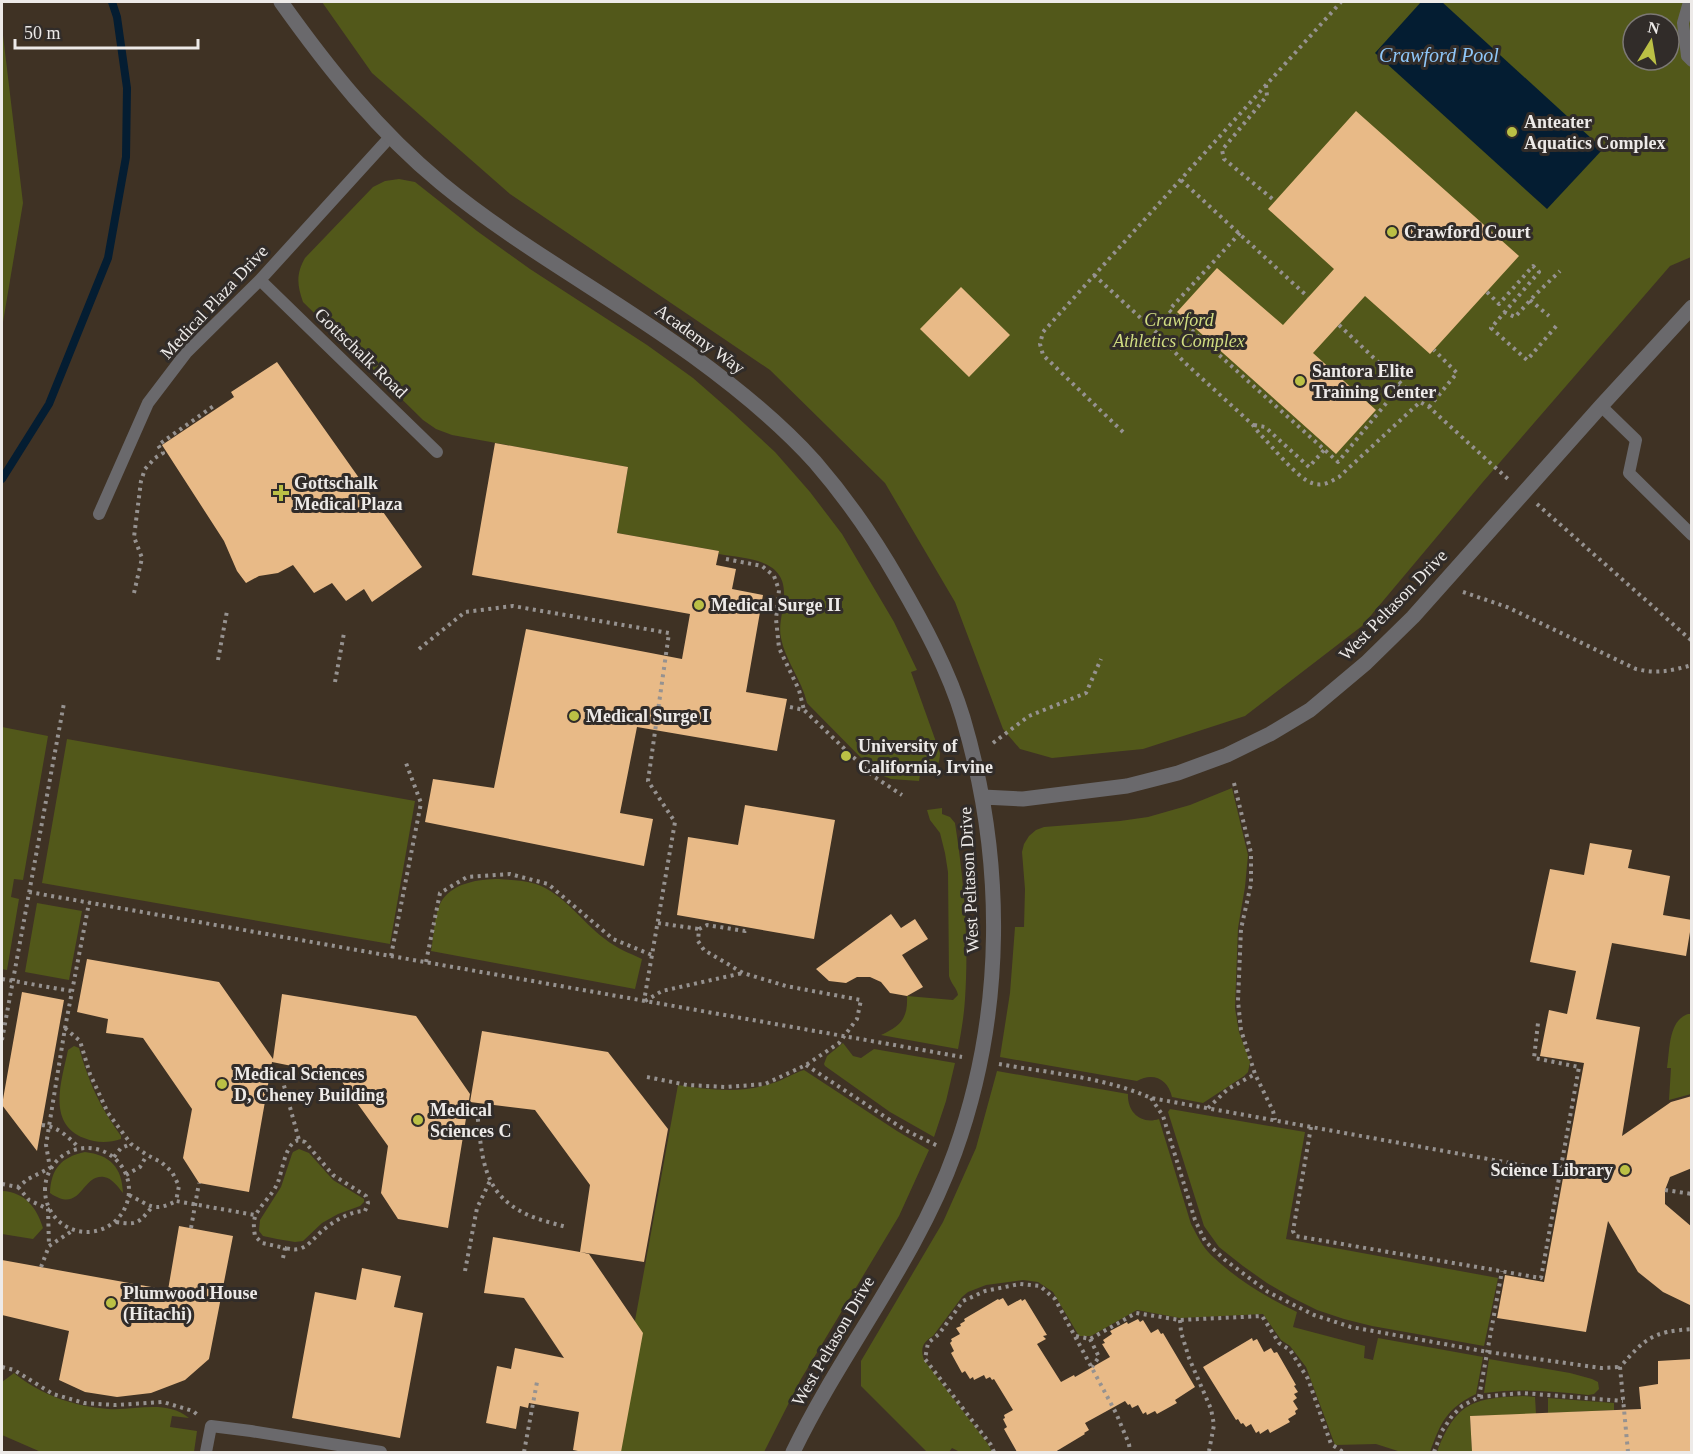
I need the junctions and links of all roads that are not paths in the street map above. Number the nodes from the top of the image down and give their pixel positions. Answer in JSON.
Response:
{"nodes":[{"id":1,"x":281,"y":2,"type":"edge"},
{"id":2,"x":1689,"y":2,"type":"edge"},
{"id":3,"x":1692,"y":61,"type":"edge"},
{"id":4,"x":390,"y":137,"type":"junction"},
{"id":5,"x":260,"y":280,"type":"junction"},
{"id":6,"x":1692,"y":307,"type":"edge"},
{"id":7,"x":1601,"y":406,"type":"junction"},
{"id":8,"x":437,"y":452,"type":"dead end"},
{"id":9,"x":99,"y":514,"type":"dead end"},
{"id":10,"x":1692,"y":535,"type":"edge"},
{"id":11,"x":983,"y":797,"type":"junction"},
{"id":12,"x":206,"y":1452,"type":"edge"},
{"id":13,"x":381,"y":1452,"type":"edge"},
{"id":14,"x":793,"y":1452,"type":"edge"}],
"edges":[{"from":1,"to":4,"type":"street","name":"Academy Way"},
{"from":2,"to":3,"type":"lane"},
{"from":4,"to":5,"type":"lane","name":"Medical Plaza Drive"},
{"from":4,"to":11,"type":"street","name":"Academy Way"},
{"from":5,"to":8,"type":"lane","name":"Gottschalk Road"},
{"from":5,"to":9,"type":"lane","name":"Medical Plaza Drive"},
{"from":6,"to":7,"type":"street","name":"West Peltason Drive"},
{"from":7,"to":10,"type":"lane"},
{"from":7,"to":11,"type":"street","name":"West Peltason Drive"},
{"from":11,"to":14,"type":"street","name":"West Peltason Drive"},
{"from":12,"to":13,"type":"lane"}]}
